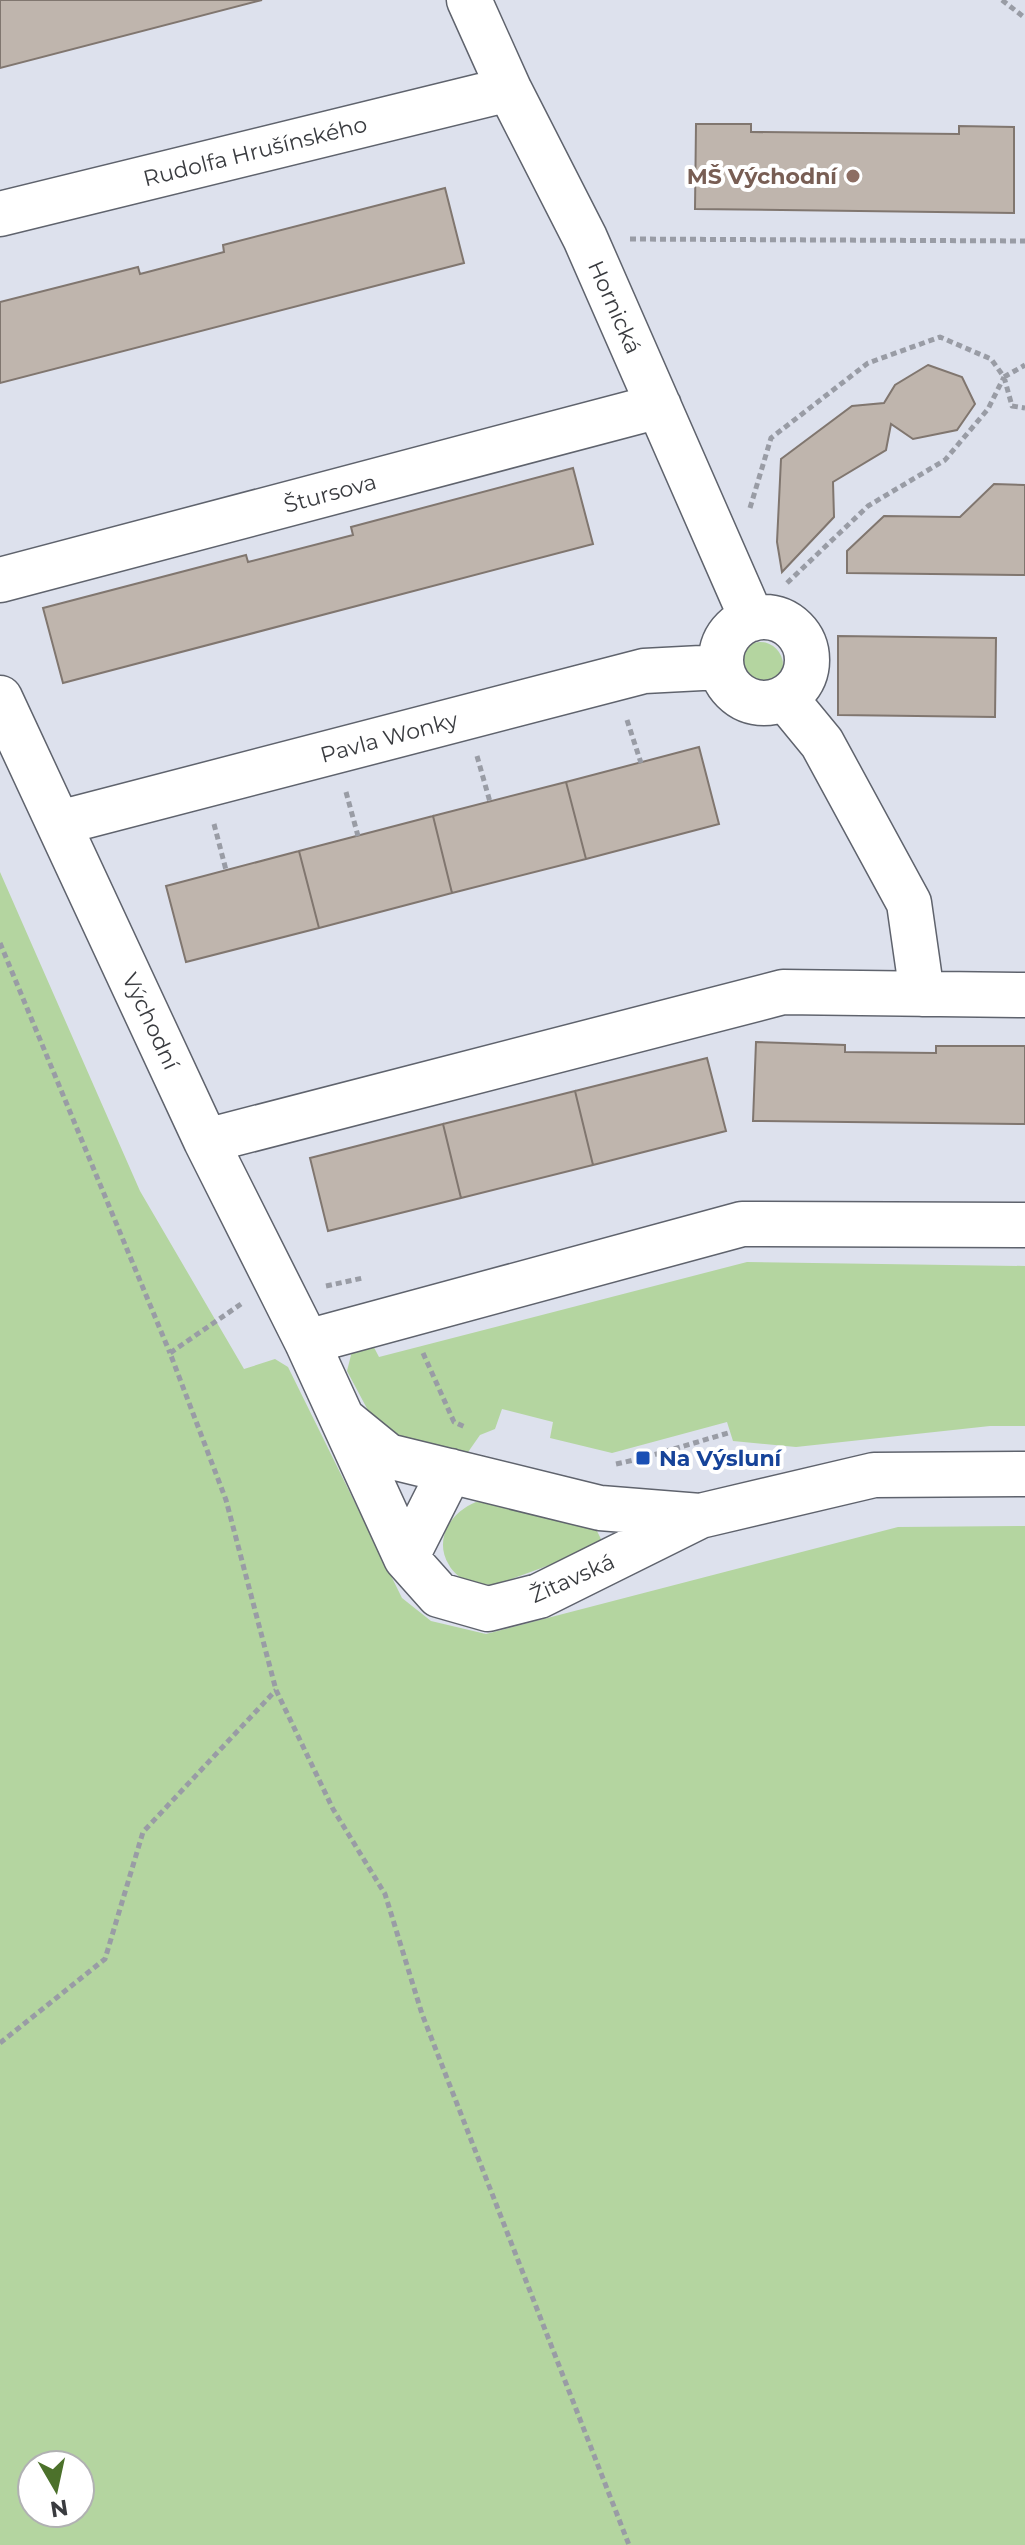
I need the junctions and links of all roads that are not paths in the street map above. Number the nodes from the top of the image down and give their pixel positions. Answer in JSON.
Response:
{"nodes":[{"id":1,"x":469,"y":0,"type":"edge"},
{"id":2,"x":509,"y":89,"type":"junction"},
{"id":3,"x":0,"y":214,"type":"edge"},
{"id":4,"x":659,"y":406,"type":"junction"},
{"id":5,"x":0,"y":580,"type":"edge"},
{"id":6,"x":752,"y":619,"type":"junction"},
{"id":7,"x":721,"y":667,"type":"junction"},
{"id":8,"x":0,"y":698,"type":"edge"},
{"id":9,"x":785,"y":698,"type":"junction"},
{"id":10,"x":59,"y":823,"type":"junction"},
{"id":11,"x":922,"y":994,"type":"junction"},
{"id":12,"x":1025,"y":995,"type":"edge"},
{"id":13,"x":206,"y":1141,"type":"junction"},
{"id":14,"x":1025,"y":1225,"type":"edge"},
{"id":15,"x":307,"y":1342,"type":"junction"},
{"id":16,"x":342,"y":1419,"type":"junction"},
{"id":17,"x":450,"y":1471,"type":"junction"},
{"id":18,"x":1025,"y":1474,"type":"edge"},
{"id":19,"x":700,"y":1516,"type":"junction"},
{"id":20,"x":406,"y":1558,"type":"junction"}],
"edges":[{"from":1,"to":2,"type":"street","name":"Hornická"},
{"from":2,"to":3,"type":"street","name":"Rudolfa Hrušínského"},
{"from":2,"to":4,"type":"street","name":"Hornická"},
{"from":4,"to":5,"type":"street","name":"Štursova"},
{"from":4,"to":6,"type":"street","name":"Hornická"},
{"from":6,"to":7,"type":"street"},
{"from":6,"to":9,"type":"street"},
{"from":7,"to":9,"type":"street"},
{"from":7,"to":10,"type":"street","name":"Pavla Wonky"},
{"from":8,"to":10,"type":"street","name":"Východní"},
{"from":9,"to":11,"type":"street"},
{"from":10,"to":13,"type":"street","name":"Východní"},
{"from":11,"to":12,"type":"street"},
{"from":11,"to":13,"type":"street"},
{"from":13,"to":15,"type":"street","name":"Východní"},
{"from":14,"to":15,"type":"street"},
{"from":15,"to":16,"type":"street","name":"Žitavská"},
{"from":16,"to":17,"type":"street","name":"Žitavská"},
{"from":16,"to":20,"type":"street","name":"Žitavská"},
{"from":17,"to":19,"type":"street","name":"Žitavská"},
{"from":17,"to":20,"type":"street"},
{"from":18,"to":19,"type":"street","name":"Žitavská"},
{"from":19,"to":20,"type":"street","name":"Žitavská"}]}
